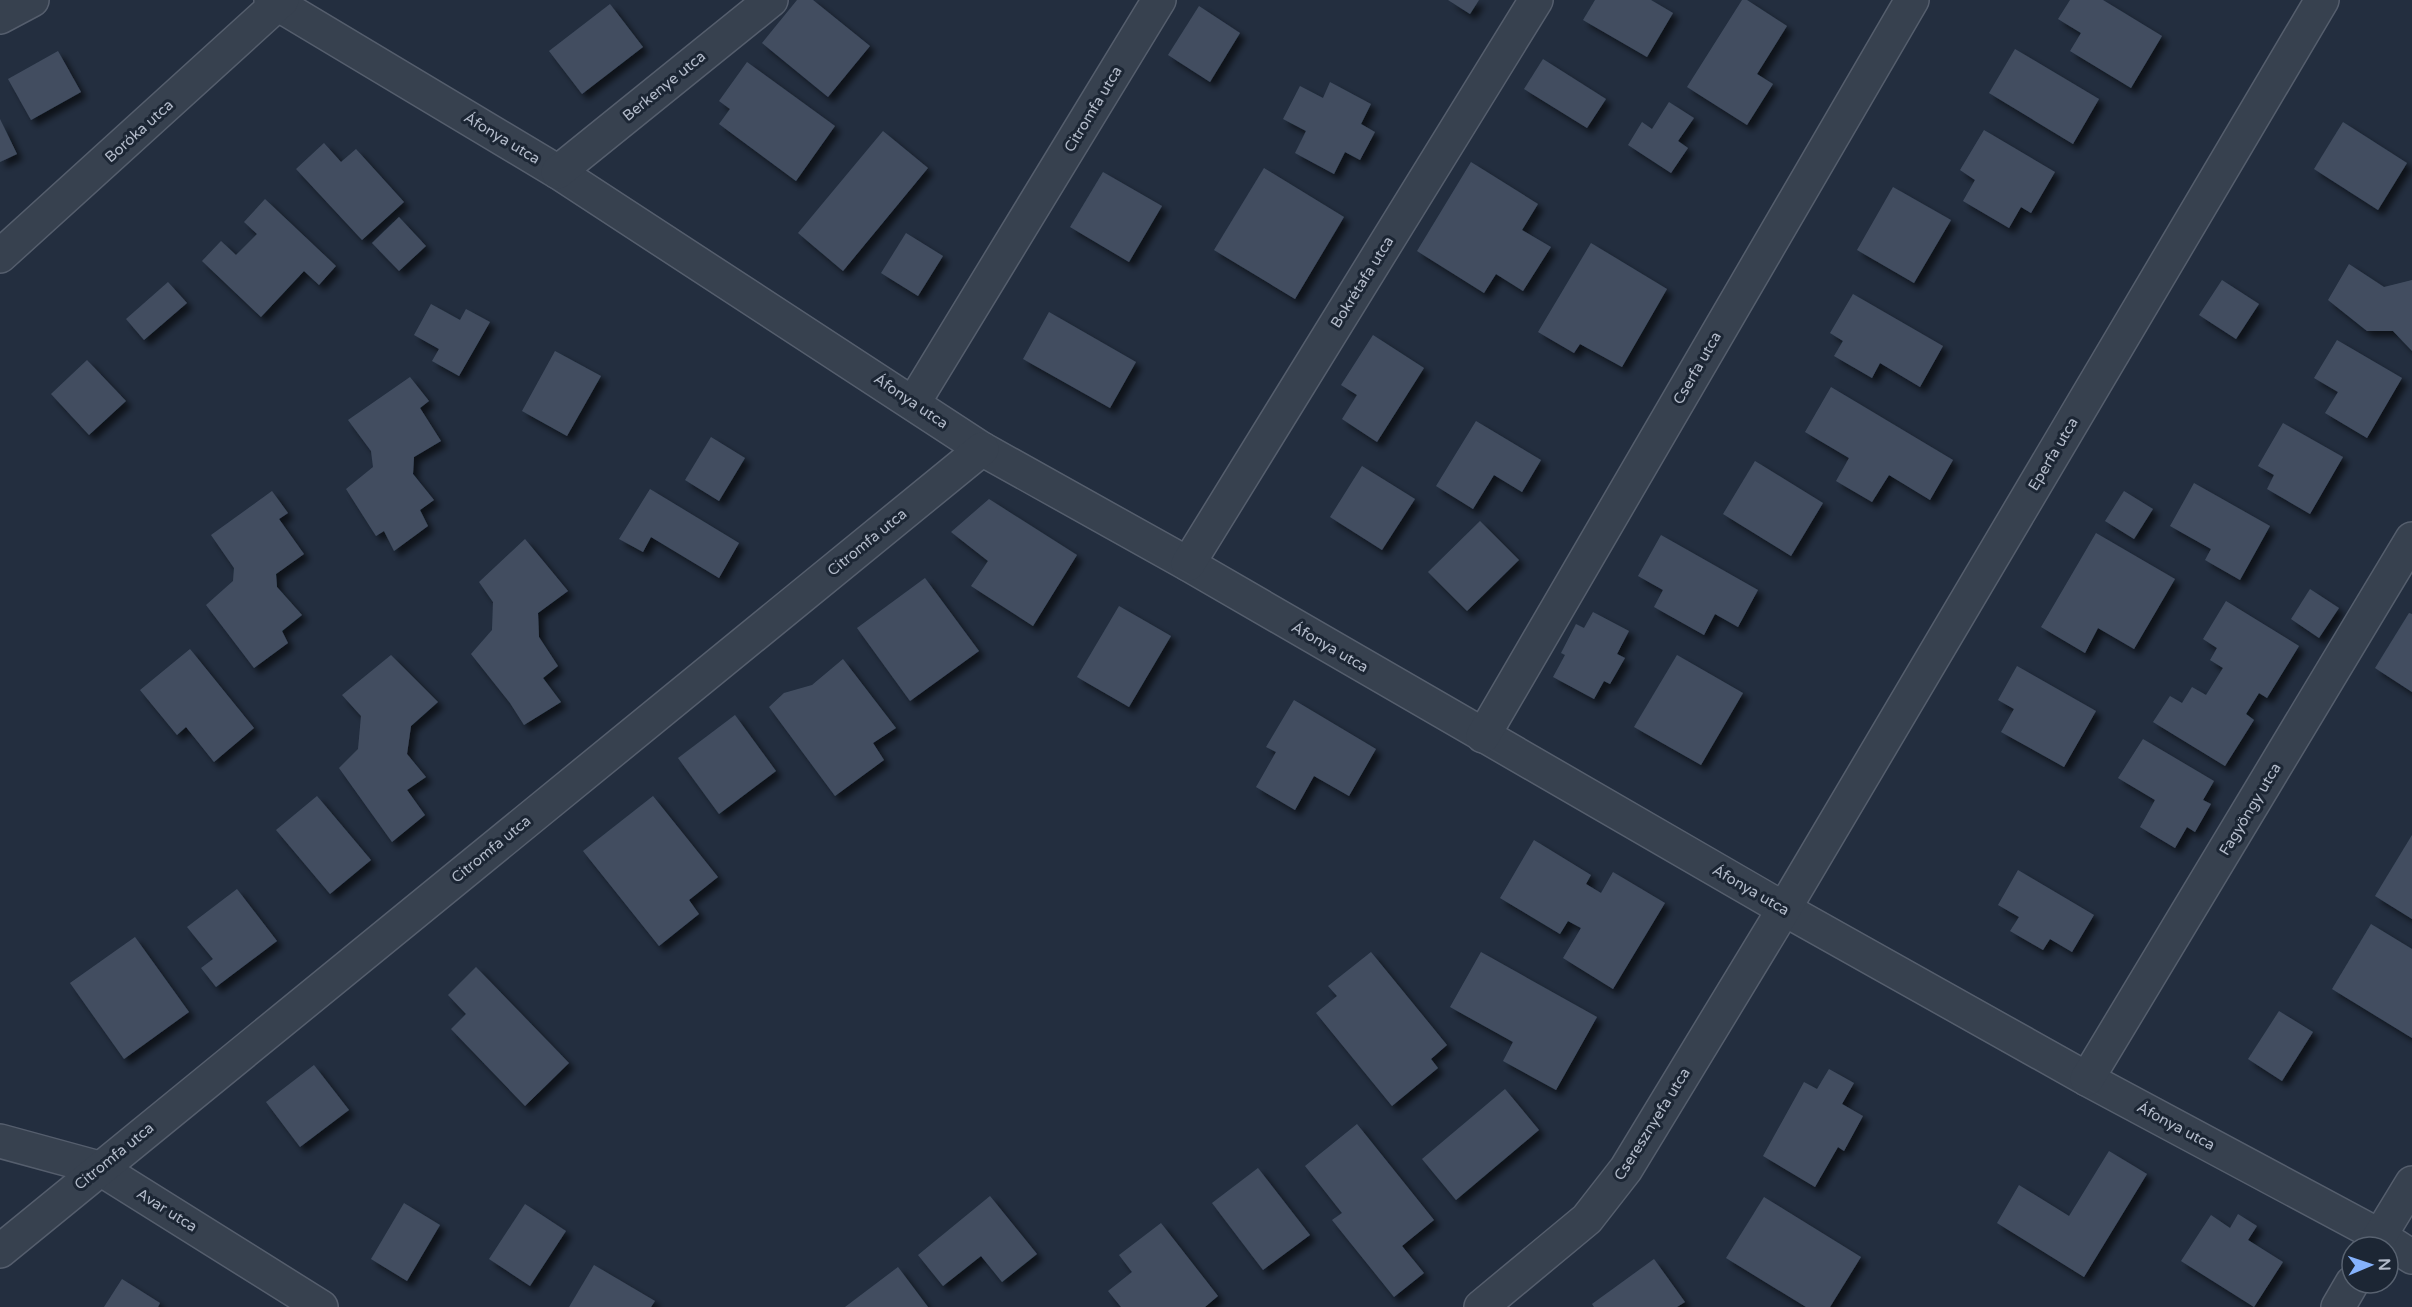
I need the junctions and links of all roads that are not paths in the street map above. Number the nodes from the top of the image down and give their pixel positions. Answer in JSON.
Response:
{"nodes":[{"id":1,"x":32,"y":0,"type":"edge"},
{"id":2,"x":771,"y":0,"type":"edge"},
{"id":3,"x":1159,"y":0,"type":"edge"},
{"id":4,"x":1536,"y":0,"type":"edge"},
{"id":5,"x":1912,"y":0,"type":"edge"},
{"id":6,"x":2322,"y":0,"type":"edge"},
{"id":7,"x":277,"y":2,"type":"edge"},
{"id":8,"x":0,"y":17,"type":"edge"},
{"id":9,"x":558,"y":171,"type":"junction"},
{"id":10,"x":0,"y":256,"type":"edge"},
{"id":11,"x":914,"y":402,"type":"junction"},
{"id":12,"x":982,"y":448,"type":"junction"},
{"id":13,"x":2412,"y":538,"type":"edge"},
{"id":14,"x":1188,"y":564,"type":"junction"},
{"id":15,"x":1483,"y":736,"type":"junction"},
{"id":16,"x":1784,"y":909,"type":"junction"},
{"id":17,"x":2087,"y":1079,"type":"junction"},
{"id":18,"x":0,"y":1141,"type":"edge"},
{"id":19,"x":99,"y":1168,"type":"junction"},
{"id":20,"x":2412,"y":1183,"type":"edge"},
{"id":21,"x":2366,"y":1235,"type":"edge"},
{"id":22,"x":2381,"y":1235,"type":"edge"},
{"id":23,"x":0,"y":1251,"type":"edge"},
{"id":24,"x":321,"y":1307,"type":"edge"},
{"id":25,"x":1481,"y":1307,"type":"edge"}],
"edges":[{"from":1,"to":8,"type":"street"},
{"from":2,"to":9,"type":"street","name":"Berkenye utca"},
{"from":3,"to":11,"type":"street","name":"Citromfa utca"},
{"from":4,"to":14,"type":"street","name":"Bokrétafa utca"},
{"from":5,"to":15,"type":"street","name":"Cserfa utca"},
{"from":6,"to":16,"type":"street","name":"Eperfa utca"},
{"from":7,"to":9,"type":"street","name":"Áfonya utca"},
{"from":7,"to":10,"type":"street","name":"Boróka utca"},
{"from":9,"to":11,"type":"street","name":"Áfonya utca"},
{"from":11,"to":12,"type":"street","name":"Áfonya utca"},
{"from":12,"to":14,"type":"street","name":"Áfonya utca"},
{"from":12,"to":19,"type":"street","name":"Citromfa utca"},
{"from":13,"to":17,"type":"street","name":"Fagyöngy utca"},
{"from":14,"to":15,"type":"street","name":"Áfonya utca"},
{"from":15,"to":16,"type":"street","name":"Áfonya utca"},
{"from":16,"to":17,"type":"street","name":"Áfonya utca"},
{"from":16,"to":25,"type":"street","name":"Cseresznyefa utca"},
{"from":17,"to":21,"type":"street","name":"Áfonya utca"},
{"from":18,"to":19,"type":"street","name":"Avar utca"},
{"from":19,"to":23,"type":"street","name":"Citromfa utca"},
{"from":19,"to":24,"type":"street","name":"Avar utca"},
{"from":20,"to":22,"type":"street"}]}
